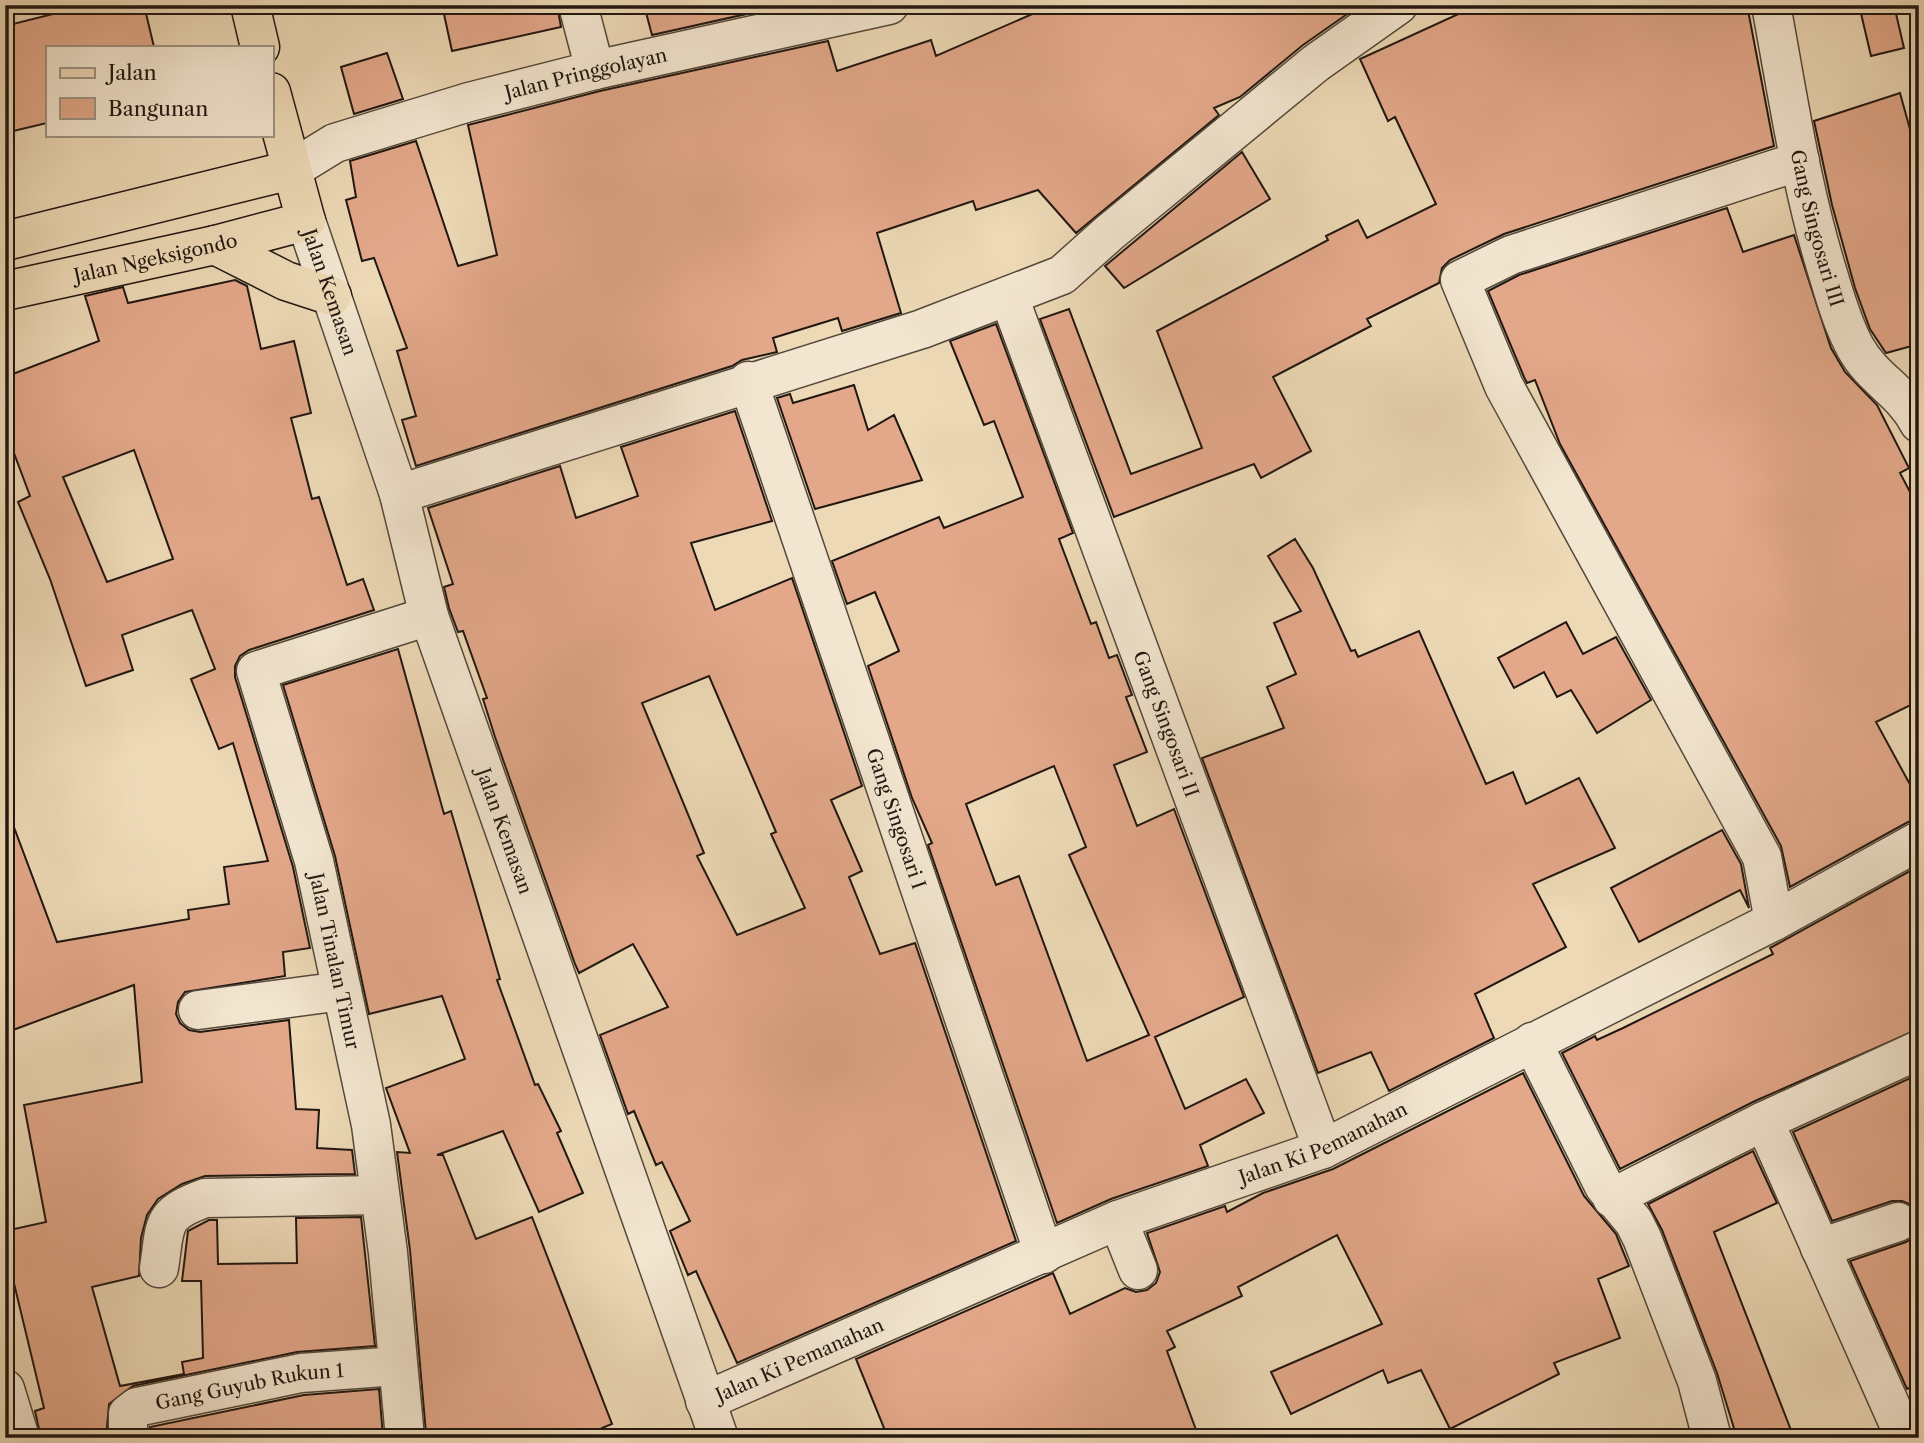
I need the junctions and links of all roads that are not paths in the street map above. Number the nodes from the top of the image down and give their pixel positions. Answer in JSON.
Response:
{"nodes":[{"id":1,"x":250,"y":5,"type":"edge"},
{"id":2,"x":578,"y":5,"type":"edge"},
{"id":3,"x":888,"y":5,"type":"edge"},
{"id":4,"x":1398,"y":5,"type":"edge"},
{"id":5,"x":1771,"y":5,"type":"edge"},
{"id":6,"x":260,"y":46,"type":"edge"},
{"id":7,"x":595,"y":70,"type":"junction"},
{"id":8,"x":273,"y":100,"type":"edge"},
{"id":9,"x":1800,"y":161,"type":"junction"},
{"id":10,"x":290,"y":170,"type":"junction"},
{"id":11,"x":306,"y":221,"type":"junction"},
{"id":12,"x":5,"y":241,"type":"edge"},
{"id":13,"x":215,"y":245,"type":"junction"},
{"id":14,"x":5,"y":291,"type":"edge"},
{"id":15,"x":332,"y":296,"type":"junction"},
{"id":16,"x":1009,"y":297,"type":"junction"},
{"id":17,"x":748,"y":381,"type":"junction"},
{"id":18,"x":1919,"y":423,"type":"edge"},
{"id":19,"x":399,"y":494,"type":"junction"},
{"id":20,"x":429,"y":616,"type":"junction"},
{"id":21,"x":1914,"y":854,"type":"edge"},
{"id":22,"x":1774,"y":921,"type":"junction"},
{"id":23,"x":342,"y":991,"type":"junction"},
{"id":24,"x":198,"y":1010,"type":"dead end"},
{"id":25,"x":1532,"y":1042,"type":"junction"},
{"id":26,"x":1919,"y":1050,"type":"edge"},
{"id":27,"x":1764,"y":1121,"type":"junction"},
{"id":28,"x":1323,"y":1149,"type":"junction"},
{"id":29,"x":380,"y":1195,"type":"junction"},
{"id":30,"x":1612,"y":1198,"type":"junction"},
{"id":31,"x":1118,"y":1220,"type":"junction"},
{"id":32,"x":1898,"y":1222,"type":"dead end"},
{"id":33,"x":1820,"y":1248,"type":"junction"},
{"id":34,"x":1044,"y":1254,"type":"junction"},
{"id":35,"x":159,"y":1268,"type":"dead end"},
{"id":36,"x":1138,"y":1270,"type":"dead end"},
{"id":37,"x":397,"y":1366,"type":"junction"},
{"id":38,"x":5,"y":1389,"type":"edge"},
{"id":39,"x":705,"y":1401,"type":"junction"},
{"id":40,"x":1907,"y":1425,"type":"edge"},
{"id":41,"x":20,"y":1438,"type":"edge"},
{"id":42,"x":128,"y":1438,"type":"edge"},
{"id":43,"x":405,"y":1438,"type":"edge"},
{"id":44,"x":719,"y":1438,"type":"edge"},
{"id":45,"x":1712,"y":1438,"type":"edge"}],
"edges":[{"from":1,"to":6,"type":"main road"},
{"from":2,"to":7,"type":"street"},
{"from":3,"to":7,"type":"street","name":"Jalan Pringgolayan"},
{"from":4,"to":16,"type":"street"},
{"from":5,"to":9,"type":"street","name":"Gang Singosari III"},
{"from":7,"to":10,"type":"street","name":"Jalan Pringgolayan"},
{"from":8,"to":10,"type":"main road"},
{"from":9,"to":18,"type":"street","name":"Gang Singosari III"},
{"from":9,"to":22,"type":"street"},
{"from":10,"to":11,"type":"main road"},
{"from":10,"to":12,"type":"main road"},
{"from":11,"to":13,"type":"main road","name":"Jalan Ngeksigondo"},
{"from":11,"to":15,"type":"street","name":"Jalan Kemasan"},
{"from":13,"to":14,"type":"main road","name":"Jalan Ngeksigondo"},
{"from":13,"to":15,"type":"main road"},
{"from":15,"to":19,"type":"street","name":"Jalan Kemasan"},
{"from":16,"to":17,"type":"street"},
{"from":16,"to":28,"type":"street","name":"Gang Singosari II"},
{"from":17,"to":19,"type":"street"},
{"from":17,"to":34,"type":"street","name":"Gang Singosari I"},
{"from":19,"to":20,"type":"street","name":"Jalan Kemasan"},
{"from":20,"to":23,"type":"street","name":"Jalan Tinalan Timur"},
{"from":20,"to":39,"type":"street","name":"Jalan Kemasan"},
{"from":21,"to":22,"type":"street","name":"Jalan Ki Pemanahan"},
{"from":22,"to":25,"type":"street","name":"Jalan Ki Pemanahan"},
{"from":23,"to":24,"type":"street"},
{"from":23,"to":29,"type":"street","name":"Jalan Tinalan Timur"},
{"from":25,"to":28,"type":"street","name":"Jalan Ki Pemanahan"},
{"from":25,"to":30,"type":"street"},
{"from":26,"to":27,"type":"street"},
{"from":27,"to":30,"type":"street"},
{"from":27,"to":33,"type":"street"},
{"from":28,"to":31,"type":"street","name":"Jalan Ki Pemanahan"},
{"from":29,"to":35,"type":"street"},
{"from":29,"to":37,"type":"street","name":"Jalan Tinalan Timur"},
{"from":30,"to":45,"type":"street"},
{"from":31,"to":34,"type":"street","name":"Jalan Ki Pemanahan"},
{"from":31,"to":36,"type":"street"},
{"from":32,"to":33,"type":"street"},
{"from":33,"to":40,"type":"street"},
{"from":34,"to":39,"type":"street","name":"Jalan Ki Pemanahan"},
{"from":37,"to":42,"type":"street","name":"Gang Guyub Rukun 1"},
{"from":37,"to":43,"type":"street","name":"Jalan Tinalan Timur"},
{"from":38,"to":41,"type":"street"},
{"from":39,"to":44,"type":"street","name":"Jalan Kemasan"}]}
